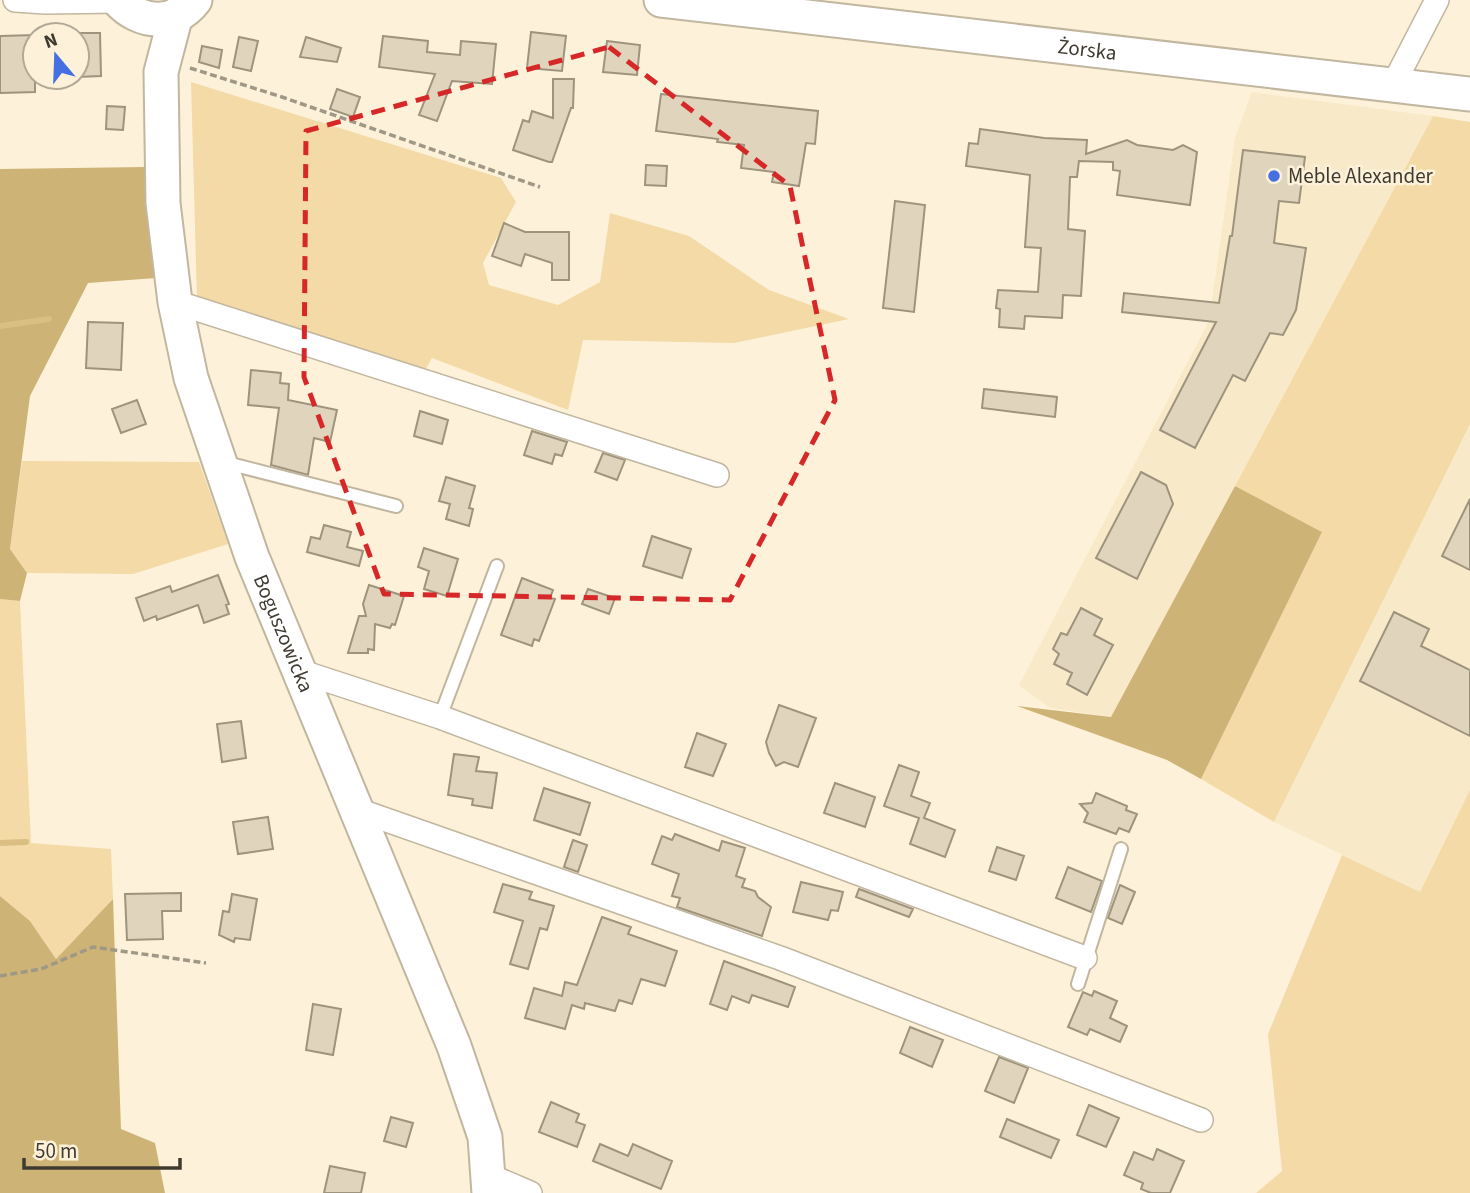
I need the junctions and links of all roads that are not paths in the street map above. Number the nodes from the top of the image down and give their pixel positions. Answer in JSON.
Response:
{"nodes":[{"id":1,"x":15,"y":0,"type":"edge"},
{"id":2,"x":661,"y":0,"type":"edge"},
{"id":3,"x":1437,"y":0,"type":"edge"},
{"id":4,"x":705,"y":2,"type":"edge"},
{"id":5,"x":126,"y":6,"type":"edge"},
{"id":6,"x":186,"y":8,"type":"edge"},
{"id":7,"x":161,"y":72,"type":"junction"},
{"id":8,"x":1393,"y":85,"type":"junction"},
{"id":9,"x":1470,"y":94,"type":"edge"},
{"id":10,"x":175,"y":302,"type":"junction"},
{"id":11,"x":220,"y":461,"type":"junction"},
{"id":12,"x":717,"y":475,"type":"dead end"},
{"id":13,"x":396,"y":506,"type":"dead end"},
{"id":14,"x":497,"y":566,"type":"dead end"},
{"id":15,"x":299,"y":671,"type":"junction"},
{"id":16,"x":440,"y":717,"type":"junction"},
{"id":17,"x":355,"y":809,"type":"junction"},
{"id":18,"x":1121,"y":849,"type":"dead end"},
{"id":19,"x":1085,"y":958,"type":"junction"},
{"id":20,"x":1078,"y":984,"type":"dead end"},
{"id":21,"x":1201,"y":1120,"type":"dead end"},
{"id":22,"x":488,"y":1184,"type":"edge"},
{"id":23,"x":530,"y":1193,"type":"edge"}],
"edges":[{"from":1,"to":5,"type":"street"},
{"from":2,"to":4,"type":"street","name":"Żorska"},
{"from":3,"to":8,"type":"street"},
{"from":4,"to":8,"type":"street","name":"Żorska"},
{"from":5,"to":6,"type":"street"},
{"from":5,"to":7,"type":"street","name":"Boguszowicka"},
{"from":6,"to":7,"type":"street","name":"Boguszowicka"},
{"from":7,"to":10,"type":"street","name":"Boguszowicka"},
{"from":8,"to":9,"type":"street","name":"Żorska"},
{"from":10,"to":11,"type":"street","name":"Boguszowicka"},
{"from":10,"to":12,"type":"street"},
{"from":11,"to":13,"type":"lane"},
{"from":11,"to":15,"type":"street","name":"Boguszowicka"},
{"from":14,"to":16,"type":"lane"},
{"from":15,"to":16,"type":"street"},
{"from":15,"to":17,"type":"street","name":"Boguszowicka"},
{"from":16,"to":19,"type":"street"},
{"from":17,"to":21,"type":"street"},
{"from":17,"to":22,"type":"street","name":"Boguszowicka"},
{"from":18,"to":19,"type":"lane"},
{"from":19,"to":20,"type":"lane"},
{"from":22,"to":23,"type":"street","name":"Boguszowicka"}]}
